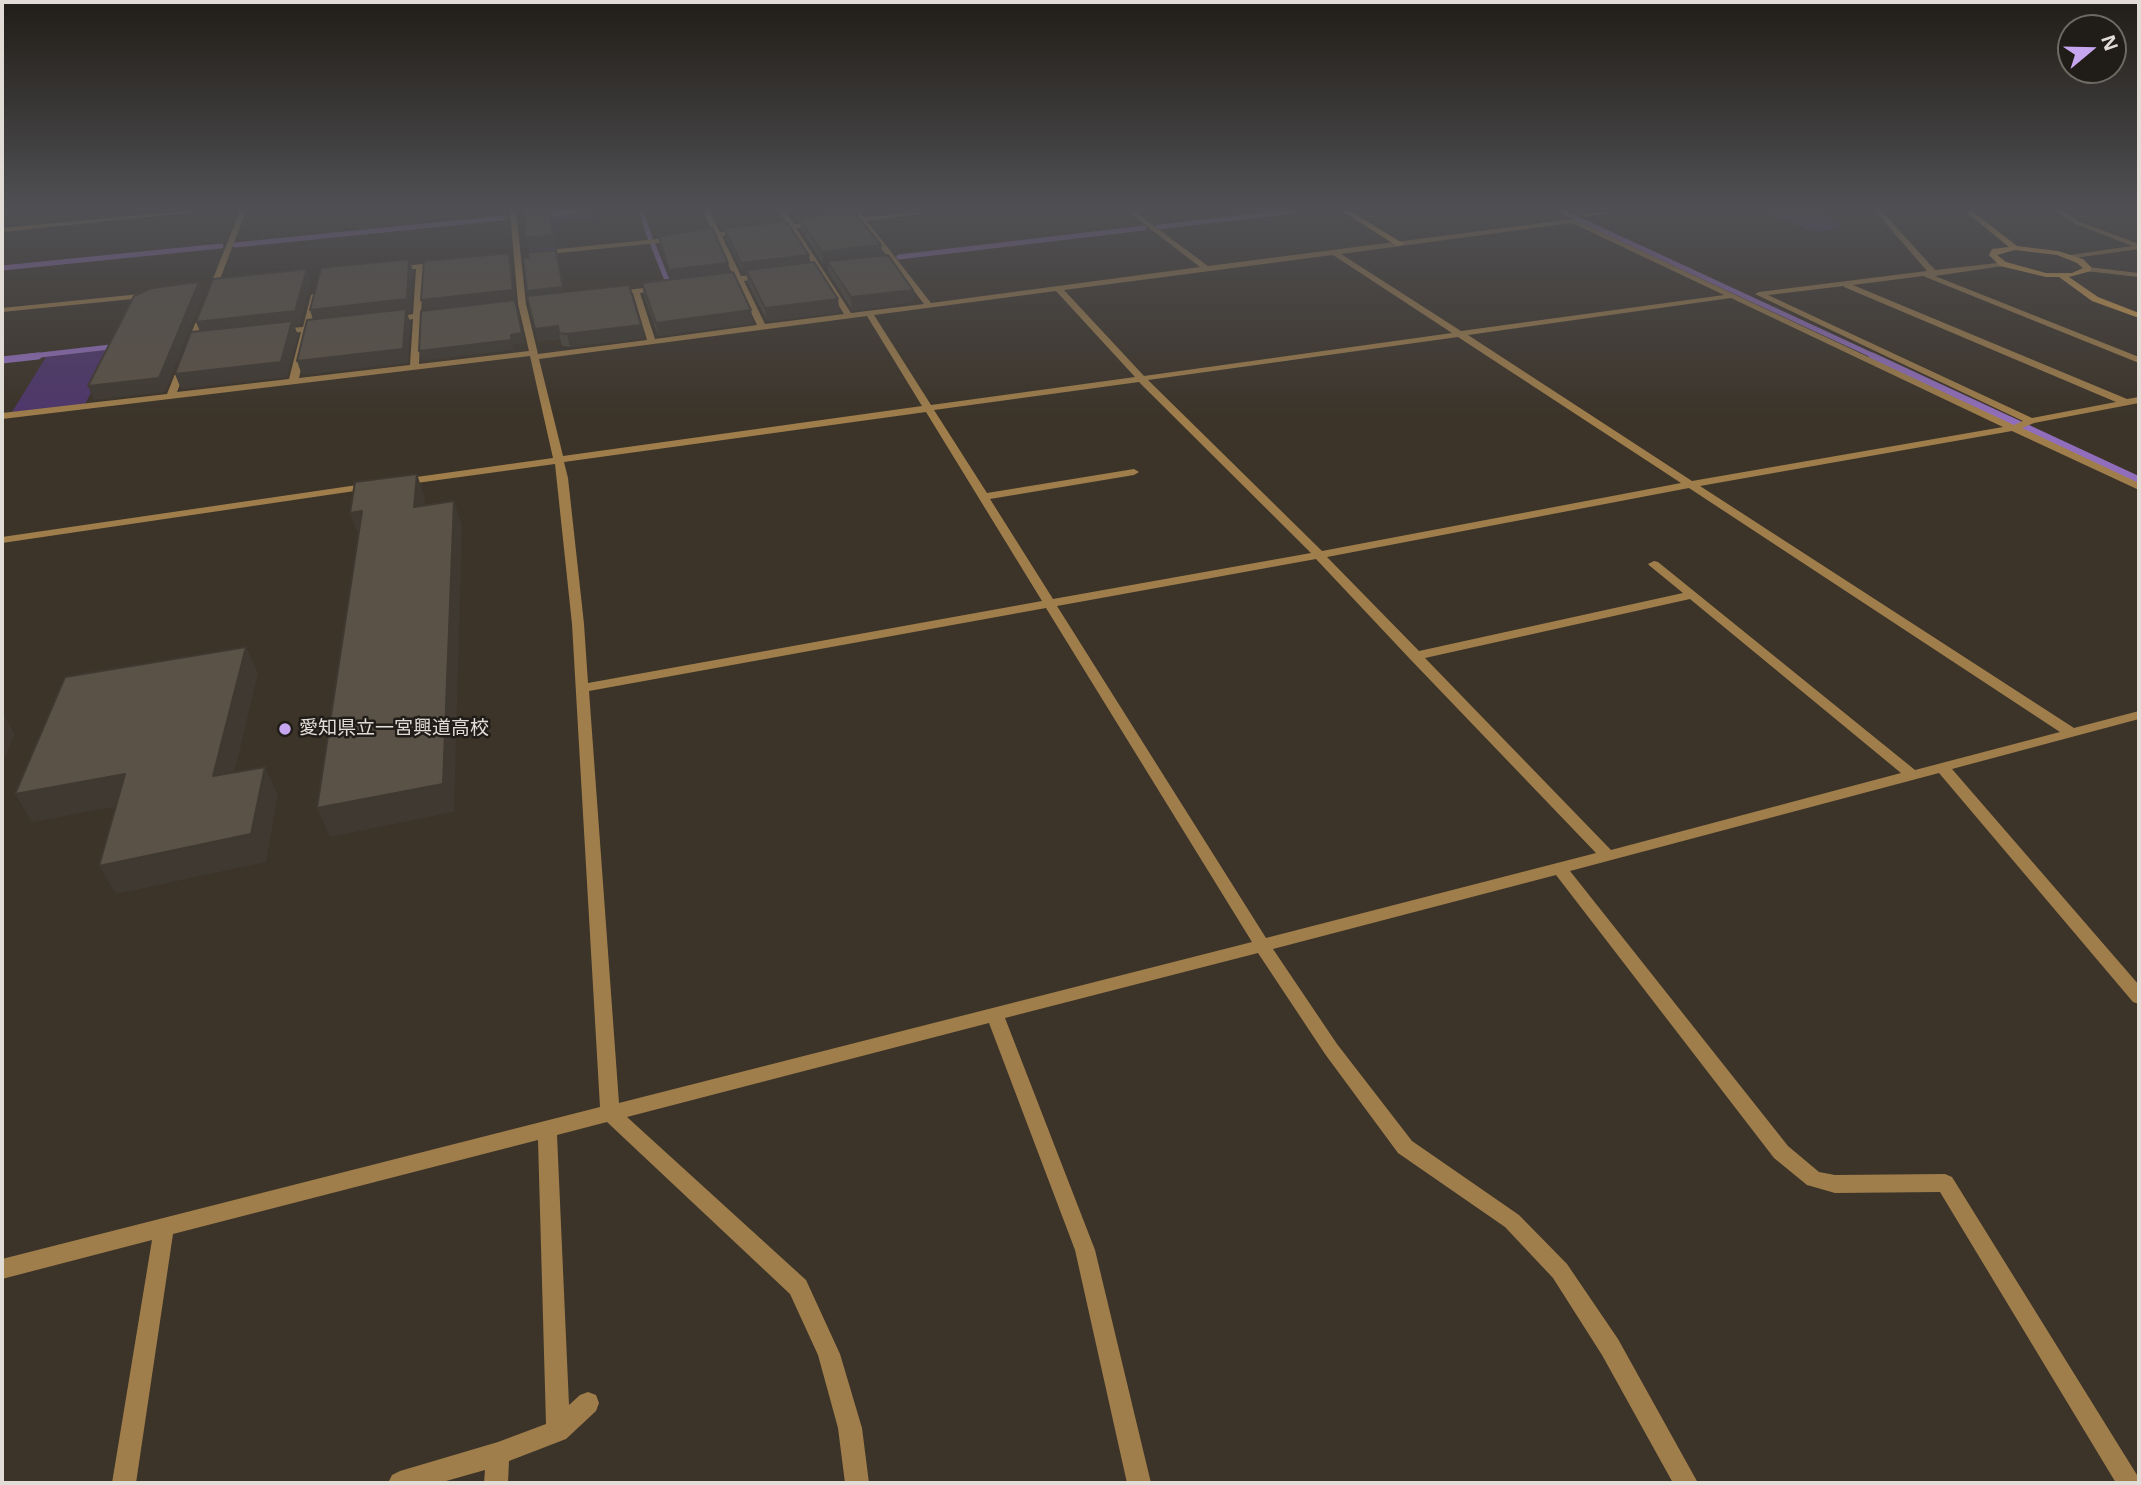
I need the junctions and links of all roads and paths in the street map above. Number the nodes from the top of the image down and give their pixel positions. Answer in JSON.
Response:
{"nodes":[{"id":1,"x":217,"y":280,"type":"edge"},
{"id":2,"x":419,"y":280,"type":"edge"},
{"id":3,"x":516,"y":280,"type":"edge"},
{"id":4,"x":728,"y":280,"type":"edge"},
{"id":5,"x":740,"y":280,"type":"edge"},
{"id":6,"x":826,"y":280,"type":"edge"},
{"id":7,"x":910,"y":280,"type":"edge"},
{"id":8,"x":1123,"y":280,"type":"edge"},
{"id":9,"x":1377,"y":280,"type":"edge"},
{"id":10,"x":1699,"y":280,"type":"edge"},
{"id":11,"x":1881,"y":280,"type":"edge"},
{"id":12,"x":1944,"y":280,"type":"edge"},
{"id":13,"x":2068,"y":280,"type":"edge"},
{"id":14,"x":713,"y":282,"type":"edge"},
{"id":15,"x":1846,"y":285,"type":"junction"},
{"id":16,"x":674,"y":286,"type":"edge"},
{"id":17,"x":227,"y":287,"type":"edge"},
{"id":18,"x":214,"y":288,"type":"junction"},
{"id":19,"x":201,"y":289,"type":"edge"},
{"id":20,"x":1058,"y":289,"type":"junction"},
{"id":21,"x":316,"y":290,"type":"edge"},
{"id":22,"x":636,"y":291,"type":"junction"},
{"id":23,"x":161,"y":294,"type":"edge"},
{"id":24,"x":601,"y":295,"type":"edge"},
{"id":25,"x":1732,"y":296,"type":"junction"},
{"id":26,"x":929,"y":305,"type":"junction"},
{"id":27,"x":2,"y":310,"type":"edge"},
{"id":28,"x":444,"y":313,"type":"edge"},
{"id":29,"x":869,"y":313,"type":"junction"},
{"id":30,"x":417,"y":316,"type":"junction"},
{"id":31,"x":849,"y":316,"type":"junction"},
{"id":32,"x":2139,"y":316,"type":"edge"},
{"id":33,"x":375,"y":321,"type":"edge"},
{"id":34,"x":334,"y":326,"type":"edge"},
{"id":35,"x":762,"y":327,"type":"junction"},
{"id":36,"x":306,"y":329,"type":"junction"},
{"id":37,"x":268,"y":333,"type":"edge"},
{"id":38,"x":1460,"y":334,"type":"junction"},
{"id":39,"x":205,"y":341,"type":"edge"},
{"id":40,"x":193,"y":342,"type":"junction"},
{"id":41,"x":652,"y":342,"type":"junction"},
{"id":42,"x":533,"y":355,"type":"junction"},
{"id":43,"x":2139,"y":360,"type":"edge"},
{"id":44,"x":414,"y":367,"type":"junction"},
{"id":45,"x":1142,"y":378,"type":"junction"},
{"id":46,"x":293,"y":382,"type":"junction"},
{"id":47,"x":171,"y":396,"type":"junction"},
{"id":48,"x":2139,"y":400,"type":"edge"},
{"id":49,"x":2125,"y":402,"type":"junction"},
{"id":50,"x":929,"y":408,"type":"junction"},
{"id":51,"x":2,"y":416,"type":"edge"},
{"id":52,"x":2022,"y":424,"type":"junction"},
{"id":53,"x":559,"y":459,"type":"junction"},
{"id":54,"x":1135,"y":472,"type":"dead end"},
{"id":55,"x":393,"y":483,"type":"edge"},
{"id":56,"x":1692,"y":484,"type":"junction"},
{"id":57,"x":379,"y":485,"type":"edge"},
{"id":58,"x":2139,"y":487,"type":"edge"},
{"id":59,"x":984,"y":497,"type":"junction"},
{"id":60,"x":2,"y":540,"type":"edge"},
{"id":61,"x":1320,"y":555,"type":"junction"},
{"id":62,"x":1654,"y":564,"type":"dead end"},
{"id":63,"x":1692,"y":595,"type":"junction"},
{"id":64,"x":1049,"y":602,"type":"junction"},
{"id":65,"x":1415,"y":656,"type":"junction"},
{"id":66,"x":582,"y":688,"type":"junction"},
{"id":67,"x":2139,"y":715,"type":"edge"},
{"id":68,"x":2072,"y":733,"type":"junction"},
{"id":69,"x":1942,"y":767,"type":"junction"},
{"id":70,"x":1912,"y":775,"type":"junction"},
{"id":71,"x":1608,"y":856,"type":"junction"},
{"id":72,"x":1559,"y":869,"type":"junction"},
{"id":73,"x":1262,"y":945,"type":"junction"},
{"id":74,"x":2139,"y":998,"type":"edge"},
{"id":75,"x":994,"y":1013,"type":"junction"},
{"id":76,"x":610,"y":1114,"type":"junction"},
{"id":77,"x":547,"y":1129,"type":"junction"},
{"id":78,"x":164,"y":1227,"type":"junction"},
{"id":79,"x":2,"y":1269,"type":"edge"},
{"id":80,"x":588,"y":1403,"type":"dead end"},
{"id":81,"x":558,"y":1431,"type":"junction"},
{"id":82,"x":498,"y":1454,"type":"junction"},
{"id":83,"x":124,"y":1483,"type":"edge"},
{"id":84,"x":400,"y":1483,"type":"edge"},
{"id":85,"x":496,"y":1483,"type":"edge"},
{"id":86,"x":857,"y":1483,"type":"edge"},
{"id":87,"x":1139,"y":1483,"type":"edge"},
{"id":88,"x":1686,"y":1483,"type":"edge"},
{"id":89,"x":2129,"y":1483,"type":"edge"}],
"edges":[{"from":1,"to":18,"type":"street"},
{"from":2,"to":30,"type":"street"},
{"from":3,"to":42,"type":"street"},
{"from":4,"to":14,"type":"street"},
{"from":5,"to":35,"type":"street"},
{"from":6,"to":31,"type":"street"},
{"from":7,"to":26,"type":"street"},
{"from":8,"to":20,"type":"street"},
{"from":9,"to":38,"type":"street"},
{"from":10,"to":25,"type":"street"},
{"from":11,"to":15,"type":"street"},
{"from":12,"to":43,"type":"street"},
{"from":13,"to":32,"type":"street"},
{"from":15,"to":49,"type":"street"},
{"from":15,"to":52,"type":"street"},
{"from":16,"to":22,"type":"street"},
{"from":17,"to":18,"type":"street"},
{"from":18,"to":19,"type":"street"},
{"from":18,"to":40,"type":"street"},
{"from":20,"to":26,"type":"street"},
{"from":20,"to":45,"type":"street"},
{"from":21,"to":36,"type":"street"},
{"from":22,"to":24,"type":"street"},
{"from":22,"to":41,"type":"street"},
{"from":23,"to":27,"type":"street"},
{"from":25,"to":38,"type":"street"},
{"from":25,"to":52,"type":"street"},
{"from":26,"to":29,"type":"street"},
{"from":28,"to":30,"type":"street"},
{"from":29,"to":31,"type":"street"},
{"from":29,"to":50,"type":"street"},
{"from":30,"to":33,"type":"street"},
{"from":30,"to":44,"type":"street"},
{"from":31,"to":35,"type":"street"},
{"from":34,"to":36,"type":"street"},
{"from":35,"to":41,"type":"street"},
{"from":36,"to":37,"type":"street"},
{"from":36,"to":46,"type":"street"},
{"from":38,"to":45,"type":"street"},
{"from":38,"to":56,"type":"street"},
{"from":39,"to":40,"type":"street"},
{"from":40,"to":47,"type":"street"},
{"from":41,"to":42,"type":"street"},
{"from":42,"to":44,"type":"street"},
{"from":42,"to":53,"type":"street"},
{"from":44,"to":46,"type":"street"},
{"from":45,"to":50,"type":"street"},
{"from":45,"to":61,"type":"street"},
{"from":46,"to":47,"type":"street"},
{"from":47,"to":51,"type":"street"},
{"from":48,"to":49,"type":"street"},
{"from":49,"to":52,"type":"street"},
{"from":50,"to":53,"type":"street"},
{"from":50,"to":59,"type":"street"},
{"from":52,"to":56,"type":"street"},
{"from":52,"to":58,"type":"street"},
{"from":53,"to":55,"type":"street"},
{"from":53,"to":66,"type":"street"},
{"from":54,"to":59,"type":"street"},
{"from":56,"to":61,"type":"street"},
{"from":56,"to":68,"type":"street"},
{"from":57,"to":60,"type":"street"},
{"from":59,"to":64,"type":"street"},
{"from":61,"to":64,"type":"street"},
{"from":61,"to":65,"type":"street"},
{"from":62,"to":63,"type":"street"},
{"from":63,"to":65,"type":"street"},
{"from":63,"to":70,"type":"street"},
{"from":64,"to":66,"type":"street"},
{"from":64,"to":73,"type":"street"},
{"from":65,"to":71,"type":"street"},
{"from":66,"to":76,"type":"street"},
{"from":67,"to":68,"type":"street"},
{"from":68,"to":69,"type":"street"},
{"from":69,"to":70,"type":"street"},
{"from":69,"to":74,"type":"street"},
{"from":70,"to":71,"type":"street"},
{"from":71,"to":72,"type":"street"},
{"from":72,"to":73,"type":"street"},
{"from":72,"to":89,"type":"street"},
{"from":73,"to":75,"type":"street"},
{"from":73,"to":88,"type":"street"},
{"from":75,"to":76,"type":"street"},
{"from":75,"to":87,"type":"street"},
{"from":76,"to":77,"type":"street"},
{"from":76,"to":86,"type":"street"},
{"from":77,"to":78,"type":"street"},
{"from":77,"to":81,"type":"street"},
{"from":78,"to":79,"type":"street"},
{"from":78,"to":83,"type":"street"},
{"from":80,"to":81,"type":"street"},
{"from":81,"to":82,"type":"street"},
{"from":82,"to":84,"type":"street"},
{"from":82,"to":85,"type":"street"}]}
